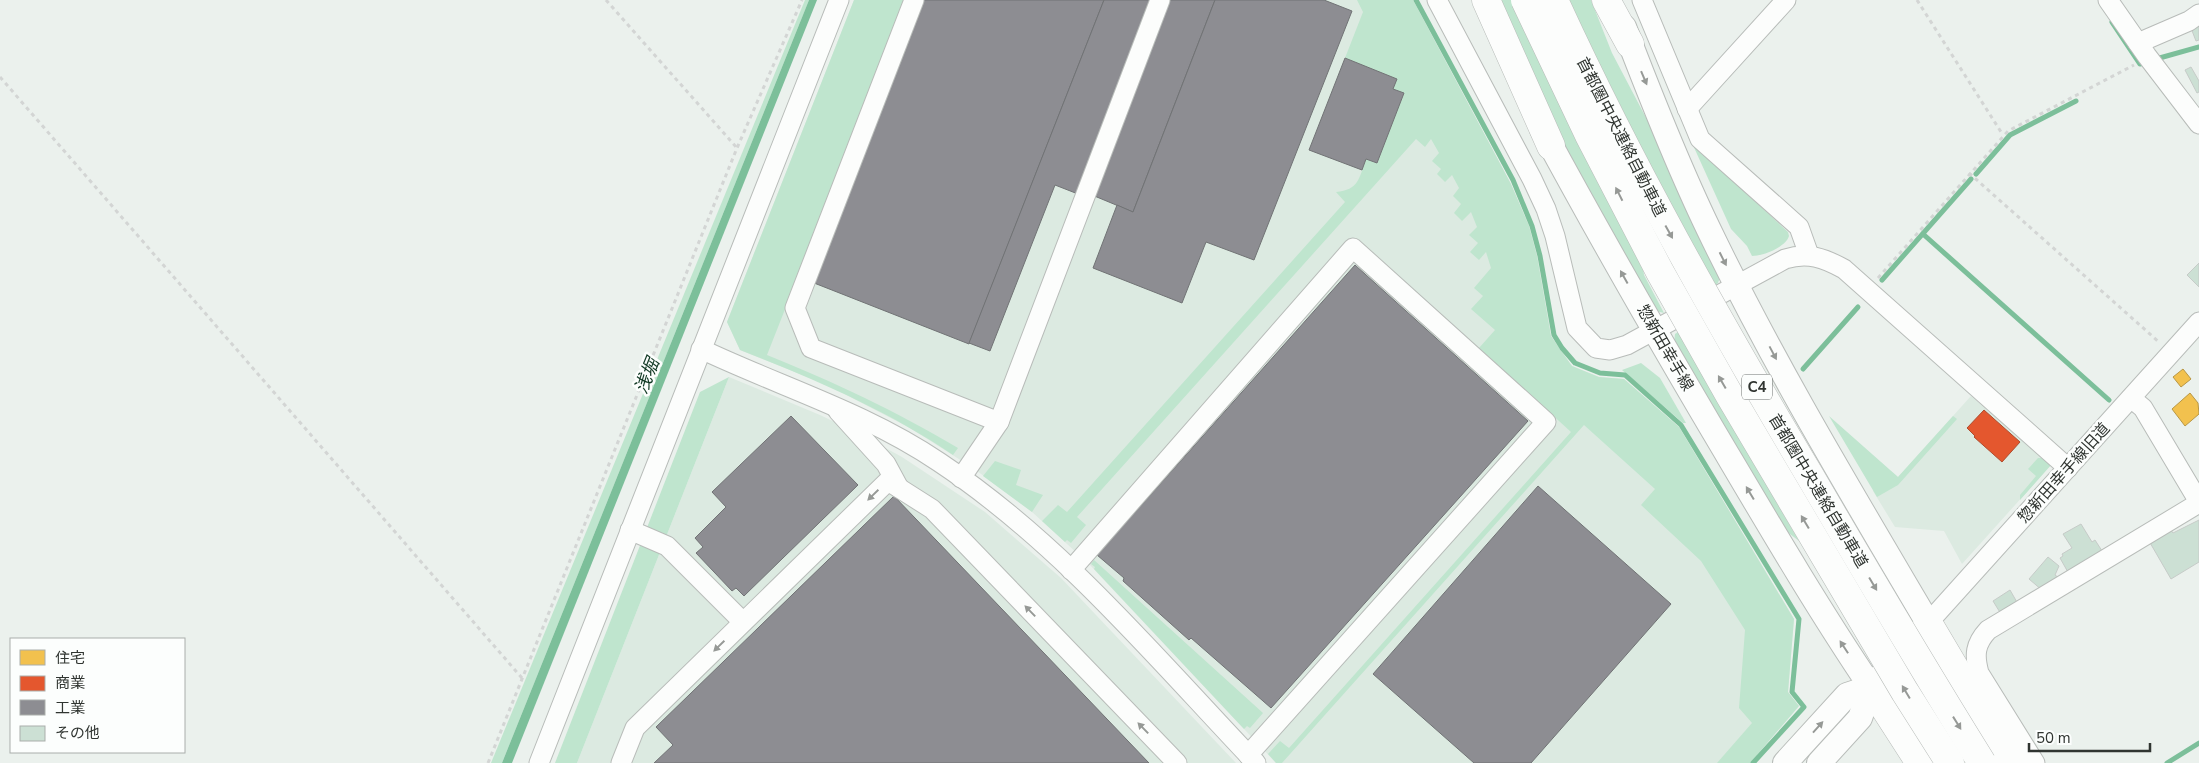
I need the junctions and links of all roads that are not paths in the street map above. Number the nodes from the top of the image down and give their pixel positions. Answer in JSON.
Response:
{"nodes":[{"id":1,"x":839,"y":0,"type":"edge"},
{"id":2,"x":914,"y":0,"type":"edge"},
{"id":3,"x":1160,"y":0,"type":"edge"},
{"id":4,"x":1437,"y":0,"type":"edge"},
{"id":5,"x":1472,"y":0,"type":"edge"},
{"id":6,"x":1486,"y":0,"type":"edge"},
{"id":7,"x":1525,"y":0,"type":"edge"},
{"id":8,"x":1554,"y":0,"type":"edge"},
{"id":9,"x":1606,"y":0,"type":"edge"},
{"id":10,"x":1613,"y":0,"type":"edge"},
{"id":11,"x":1642,"y":0,"type":"edge"},
{"id":12,"x":1786,"y":0,"type":"edge"},
{"id":13,"x":2108,"y":0,"type":"edge"},
{"id":14,"x":2199,"y":14,"type":"edge"},
{"id":15,"x":2138,"y":43,"type":"junction"},
{"id":16,"x":1630,"y":44,"type":"junction"},
{"id":17,"x":2192,"y":102,"type":"edge"},
{"id":18,"x":1687,"y":109,"type":"junction"},
{"id":19,"x":2199,"y":124,"type":"edge"},
{"id":20,"x":1551,"y":146,"type":"junction"},
{"id":21,"x":1809,"y":255,"type":"junction"},
{"id":22,"x":1737,"y":285,"type":"junction"},
{"id":23,"x":2199,"y":322,"type":"edge"},
{"id":24,"x":1654,"y":330,"type":"junction"},
{"id":25,"x":701,"y":349,"type":"junction"},
{"id":26,"x":2131,"y":398,"type":"junction"},
{"id":27,"x":832,"y":404,"type":"junction"},
{"id":28,"x":999,"y":422,"type":"junction"},
{"id":29,"x":1823,"y":446,"type":"junction"},
{"id":30,"x":2068,"y":468,"type":"junction"},
{"id":31,"x":961,"y":478,"type":"junction"},
{"id":32,"x":899,"y":488,"type":"junction"},
{"id":33,"x":2199,"y":503,"type":"edge"},
{"id":34,"x":630,"y":530,"type":"junction"},
{"id":35,"x":1781,"y":546,"type":"junction"},
{"id":36,"x":1071,"y":570,"type":"junction"},
{"id":37,"x":743,"y":622,"type":"junction"},
{"id":38,"x":1928,"y":623,"type":"junction"},
{"id":39,"x":1871,"y":687,"type":"junction"},
{"id":40,"x":1252,"y":759,"type":"edge"},
{"id":41,"x":538,"y":763,"type":"edge"},
{"id":42,"x":621,"y":763,"type":"edge"},
{"id":43,"x":1177,"y":763,"type":"edge"},
{"id":44,"x":1785,"y":763,"type":"edge"},
{"id":45,"x":1819,"y":763,"type":"edge"},
{"id":46,"x":1920,"y":763,"type":"edge"},
{"id":47,"x":1950,"y":763,"type":"edge"},
{"id":48,"x":1982,"y":763,"type":"edge"},
{"id":49,"x":2011,"y":763,"type":"edge"},
{"id":50,"x":2035,"y":763,"type":"edge"}],
"edges":[{"from":1,"to":25,"type":"street"},
{"from":2,"to":28,"type":"street"},
{"from":3,"to":28,"type":"street"},
{"from":4,"to":24,"type":"street"},
{"from":5,"to":20,"type":"main road","name":"惣新田幸手線"},
{"from":6,"to":20,"type":"highway"},
{"from":47,"to":7,"type":"highway","name":"首都圏中央連絡自動車道","number":"C4","one_way":true,"bridge":true},
{"from":8,"to":48,"type":"highway","name":"首都圏中央連絡自動車道","number":"C4","one_way":true,"bridge":true},
{"from":9,"to":16,"type":"highway"},
{"from":10,"to":16,"type":"main road"},
{"from":11,"to":18,"type":"street"},
{"from":12,"to":18,"type":"street"},
{"from":13,"to":15,"type":"street"},
{"from":14,"to":15,"type":"street"},
{"from":15,"to":17,"type":"street"},
{"from":16,"to":22,"type":"main road","one_way":true},
{"from":17,"to":19,"type":"street"},
{"from":18,"to":21,"type":"street"},
{"from":24,"to":20,"type":"main road","name":"惣新田幸手線","one_way":true},
{"from":21,"to":22,"type":"street"},
{"from":21,"to":30,"type":"street"},
{"from":22,"to":24,"type":"street"},
{"from":22,"to":29,"type":"main road","one_way":true},
{"from":23,"to":26,"type":"street","name":"惣新田幸手線旧道"},
{"from":35,"to":24,"type":"main road","name":"惣新田幸手線","one_way":true},
{"from":25,"to":27,"type":"street"},
{"from":25,"to":34,"type":"street"},
{"from":26,"to":30,"type":"street","name":"惣新田幸手線旧道"},
{"from":26,"to":33,"type":"street"},
{"from":27,"to":31,"type":"street"},
{"from":27,"to":32,"type":"street"},
{"from":28,"to":31,"type":"street"},
{"from":29,"to":35,"type":"main road"},
{"from":29,"to":38,"type":"main road"},
{"from":30,"to":38,"type":"street","name":"惣新田幸手線旧道"},
{"from":31,"to":36,"type":"street"},
{"from":32,"to":37,"type":"street","one_way":true},
{"from":43,"to":32,"type":"street","one_way":true},
{"from":33,"to":50,"type":"street"},
{"from":34,"to":37,"type":"street"},
{"from":34,"to":41,"type":"street"},
{"from":39,"to":35,"type":"main road","name":"惣新田幸手線","one_way":true},
{"from":36,"to":40,"type":"street"},
{"from":36,"to":40,"type":"street"},
{"from":37,"to":42,"type":"street","one_way":true},
{"from":38,"to":39,"type":"main road"},
{"from":38,"to":49,"type":"highway"},
{"from":44,"to":39,"type":"main road","one_way":true},
{"from":39,"to":45,"type":"main road"},
{"from":39,"to":46,"type":"highway"}]}
